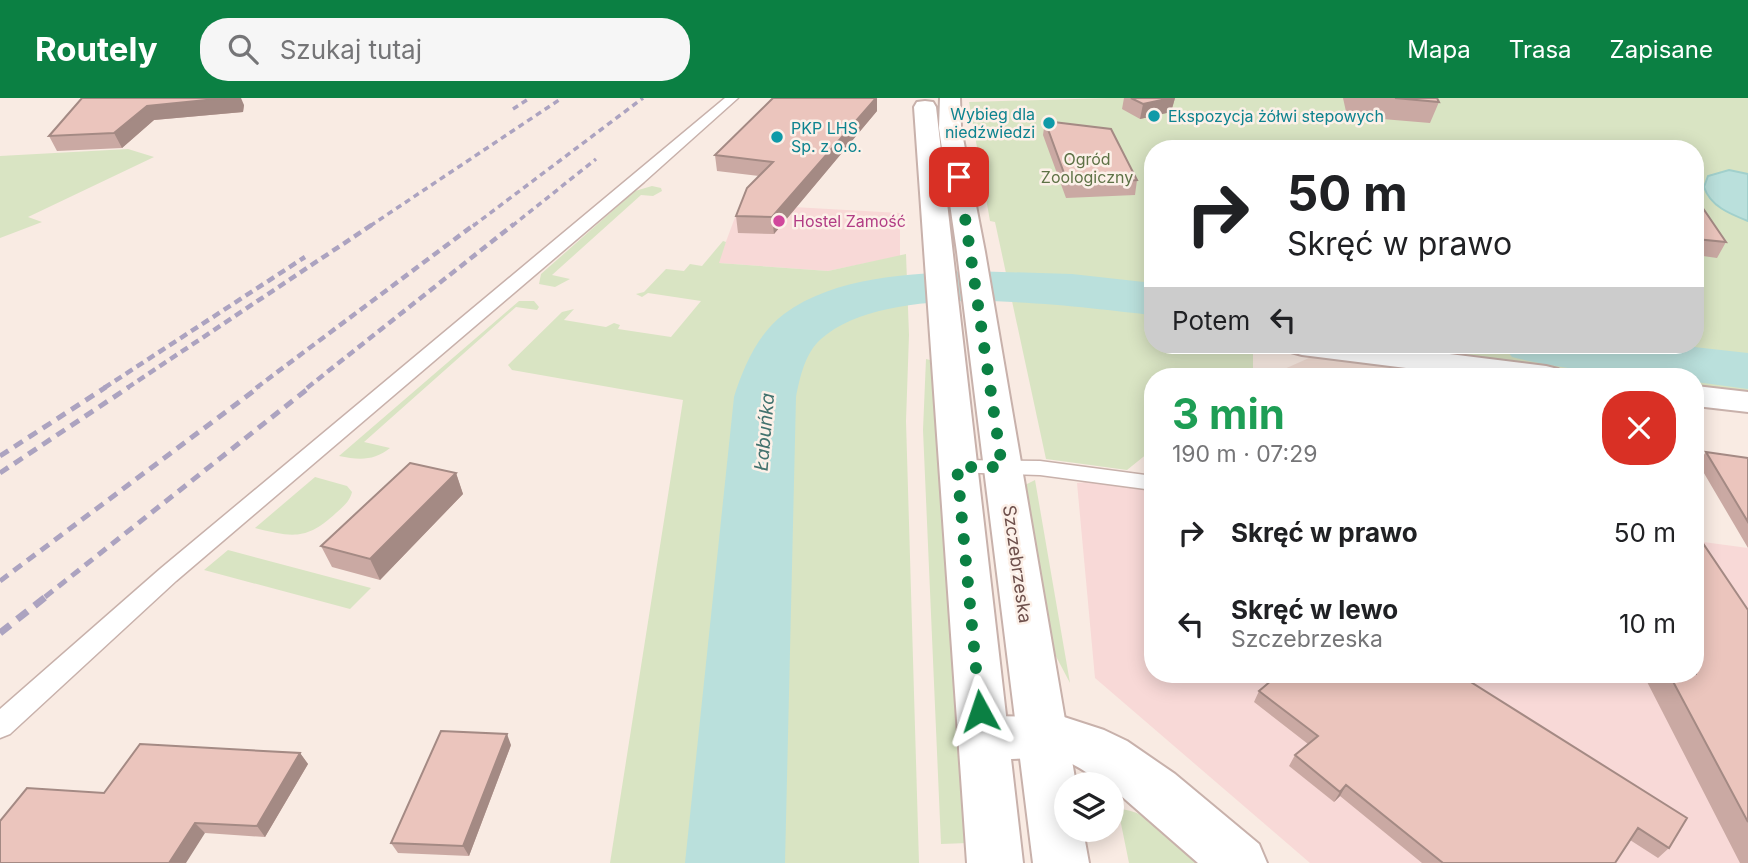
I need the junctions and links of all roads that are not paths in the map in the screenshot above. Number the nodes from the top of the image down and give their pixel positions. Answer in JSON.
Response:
{"nodes":[{"id":1,"x":732,"y":98,"type":"edge"},
{"id":2,"x":926,"y":98,"type":"edge"},
{"id":3,"x":950,"y":98,"type":"edge"},
{"id":4,"x":963,"y":333,"type":"junction"},
{"id":5,"x":1373,"y":354,"type":"edge"},
{"id":6,"x":1483,"y":368,"type":"edge"},
{"id":7,"x":1704,"y":397,"type":"edge"},
{"id":8,"x":1748,"y":402,"type":"edge"},
{"id":9,"x":957,"y":467,"type":"junction"},
{"id":10,"x":1002,"y":467,"type":"junction"},
{"id":11,"x":1144,"y":482,"type":"edge"},
{"id":12,"x":0,"y":726,"type":"edge"},
{"id":13,"x":983,"y":738,"type":"junction"},
{"id":14,"x":1043,"y":739,"type":"junction"},
{"id":15,"x":995,"y":863,"type":"edge"},
{"id":16,"x":1061,"y":863,"type":"edge"},
{"id":17,"x":1238,"y":863,"type":"edge"}],
"edges":[{"from":1,"to":12,"type":"lane"},
{"from":2,"to":4,"type":"street","name":"Szczebrzeska"},
{"from":3,"to":4,"type":"street","name":"Szczebrzeska"},
{"from":4,"to":9,"type":"street","name":"Szczebrzeska"},
{"from":4,"to":10,"type":"street","name":"Szczebrzeska"},
{"from":5,"to":6,"type":"street"},
{"from":7,"to":8,"type":"street"},
{"from":9,"to":10,"type":"lane"},
{"from":9,"to":13,"type":"street","name":"Szczebrzeska"},
{"from":10,"to":11,"type":"lane"},
{"from":10,"to":14,"type":"street","name":"Szczebrzeska"},
{"from":13,"to":14,"type":"street"},
{"from":13,"to":15,"type":"street","name":"Szczebrzeska"},
{"from":14,"to":16,"type":"street","name":"Szczebrzeska"},
{"from":14,"to":17,"type":"street"}]}
